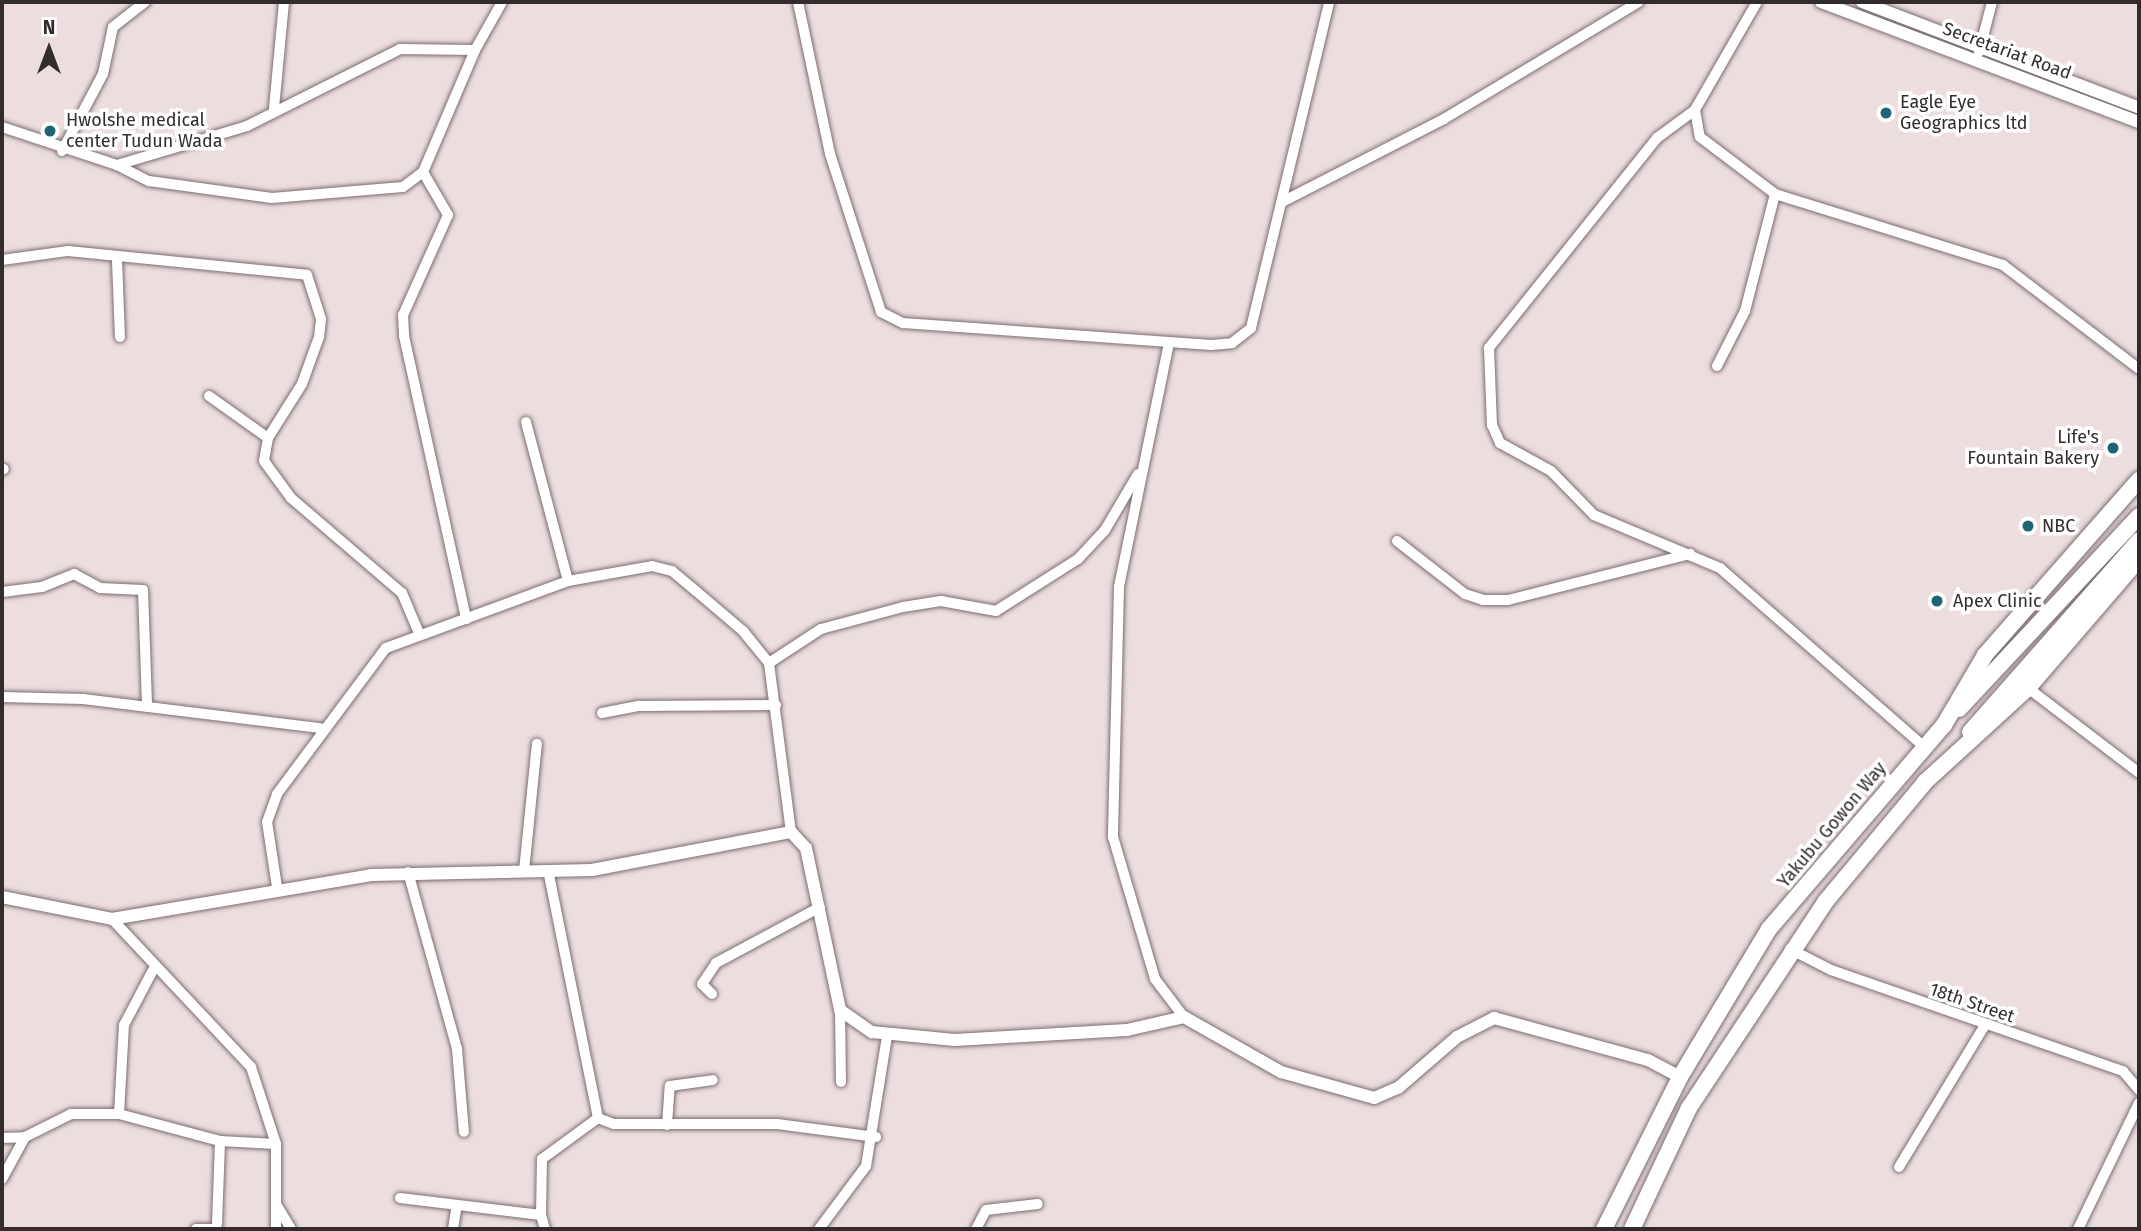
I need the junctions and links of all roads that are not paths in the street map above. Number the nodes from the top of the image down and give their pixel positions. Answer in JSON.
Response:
{"nodes":[{"id":1,"x":145,"y":2,"type":"edge"},
{"id":2,"x":284,"y":2,"type":"edge"},
{"id":3,"x":502,"y":2,"type":"edge"},
{"id":4,"x":797,"y":2,"type":"edge"},
{"id":5,"x":1329,"y":2,"type":"edge"},
{"id":6,"x":1639,"y":2,"type":"edge"},
{"id":7,"x":1757,"y":2,"type":"edge"},
{"id":8,"x":1821,"y":2,"type":"edge"},
{"id":9,"x":1862,"y":2,"type":"edge"},
{"id":10,"x":1992,"y":2,"type":"edge"},
{"id":11,"x":475,"y":50,"type":"junction"},
{"id":12,"x":1979,"y":52,"type":"junction"},
{"id":13,"x":274,"y":108,"type":"junction"},
{"id":14,"x":2139,"y":108,"type":"edge"},
{"id":15,"x":1695,"y":110,"type":"junction"},
{"id":16,"x":2139,"y":122,"type":"edge"},
{"id":17,"x":2,"y":127,"type":"edge"},
{"id":18,"x":62,"y":151,"type":"junction"},
{"id":19,"x":117,"y":165,"type":"junction"},
{"id":20,"x":423,"y":172,"type":"junction"},
{"id":21,"x":1775,"y":194,"type":"junction"},
{"id":22,"x":1282,"y":202,"type":"junction"},
{"id":23,"x":117,"y":260,"type":"junction"},
{"id":24,"x":2,"y":261,"type":"edge"},
{"id":25,"x":120,"y":337,"type":"dead end"},
{"id":26,"x":1168,"y":343,"type":"junction"},
{"id":27,"x":1717,"y":366,"type":"dead end"},
{"id":28,"x":2139,"y":369,"type":"edge"},
{"id":29,"x":209,"y":396,"type":"dead end"},
{"id":30,"x":527,"y":422,"type":"dead end"},
{"id":31,"x":268,"y":438,"type":"junction"},
{"id":32,"x":1142,"y":468,"type":"junction"},
{"id":33,"x":2139,"y":480,"type":"edge"},
{"id":34,"x":2139,"y":516,"type":"edge"},
{"id":35,"x":2139,"y":540,"type":"edge"},
{"id":36,"x":1397,"y":541,"type":"dead end"},
{"id":37,"x":1690,"y":554,"type":"junction"},
{"id":38,"x":2139,"y":559,"type":"edge"},
{"id":39,"x":2139,"y":574,"type":"edge"},
{"id":40,"x":568,"y":581,"type":"junction"},
{"id":41,"x":2,"y":592,"type":"edge"},
{"id":42,"x":466,"y":619,"type":"junction"},
{"id":43,"x":419,"y":633,"type":"junction"},
{"id":44,"x":2071,"y":638,"type":"junction"},
{"id":45,"x":769,"y":663,"type":"junction"},
{"id":46,"x":2028,"y":688,"type":"junction"},
{"id":47,"x":2,"y":697,"type":"edge"},
{"id":48,"x":776,"y":705,"type":"junction"},
{"id":49,"x":147,"y":707,"type":"junction"},
{"id":50,"x":602,"y":713,"type":"dead end"},
{"id":51,"x":1944,"y":725,"type":"junction"},
{"id":52,"x":320,"y":728,"type":"junction"},
{"id":53,"x":537,"y":744,"type":"dead end"},
{"id":54,"x":1923,"y":746,"type":"junction"},
{"id":55,"x":1954,"y":753,"type":"junction"},
{"id":56,"x":2139,"y":773,"type":"edge"},
{"id":57,"x":791,"y":832,"type":"junction"},
{"id":58,"x":548,"y":870,"type":"junction"},
{"id":59,"x":524,"y":871,"type":"junction"},
{"id":60,"x":408,"y":872,"type":"junction"},
{"id":61,"x":277,"y":887,"type":"junction"},
{"id":62,"x":2,"y":897,"type":"edge"},
{"id":63,"x":820,"y":907,"type":"junction"},
{"id":64,"x":111,"y":919,"type":"junction"},
{"id":65,"x":1790,"y":949,"type":"junction"},
{"id":66,"x":153,"y":970,"type":"junction"},
{"id":67,"x":712,"y":994,"type":"dead end"},
{"id":68,"x":840,"y":1010,"type":"junction"},
{"id":69,"x":1184,"y":1017,"type":"junction"},
{"id":70,"x":1985,"y":1025,"type":"junction"},
{"id":71,"x":887,"y":1036,"type":"junction"},
{"id":72,"x":1680,"y":1077,"type":"junction"},
{"id":73,"x":713,"y":1080,"type":"dead end"},
{"id":74,"x":841,"y":1082,"type":"dead end"},
{"id":75,"x":2139,"y":1090,"type":"edge"},
{"id":76,"x":2139,"y":1103,"type":"edge"},
{"id":77,"x":119,"y":1115,"type":"junction"},
{"id":78,"x":598,"y":1118,"type":"junction"},
{"id":79,"x":667,"y":1125,"type":"junction"},
{"id":80,"x":464,"y":1132,"type":"dead end"},
{"id":81,"x":25,"y":1136,"type":"junction"},
{"id":82,"x":876,"y":1137,"type":"junction"},
{"id":83,"x":2,"y":1138,"type":"edge"},
{"id":84,"x":220,"y":1141,"type":"junction"},
{"id":85,"x":276,"y":1144,"type":"junction"},
{"id":86,"x":1899,"y":1167,"type":"dead end"},
{"id":87,"x":2,"y":1179,"type":"edge"},
{"id":88,"x":400,"y":1198,"type":"dead end"},
{"id":89,"x":274,"y":1201,"type":"junction"},
{"id":90,"x":1038,"y":1204,"type":"dead end"},
{"id":91,"x":457,"y":1205,"type":"junction"},
{"id":92,"x":541,"y":1215,"type":"junction"},
{"id":93,"x":217,"y":1227,"type":"edge"},
{"id":94,"x":196,"y":1229,"type":"edge"},
{"id":95,"x":276,"y":1229,"type":"edge"},
{"id":96,"x":290,"y":1229,"type":"edge"},
{"id":97,"x":453,"y":1229,"type":"edge"},
{"id":98,"x":545,"y":1229,"type":"edge"},
{"id":99,"x":819,"y":1229,"type":"edge"},
{"id":100,"x":976,"y":1229,"type":"edge"},
{"id":101,"x":1604,"y":1229,"type":"edge"},
{"id":102,"x":1632,"y":1229,"type":"edge"},
{"id":103,"x":2078,"y":1229,"type":"edge"}],
"edges":[{"from":1,"to":18,"type":"street"},
{"from":2,"to":13,"type":"street"},
{"from":3,"to":11,"type":"street"},
{"from":4,"to":26,"type":"street"},
{"from":5,"to":22,"type":"street"},
{"from":6,"to":22,"type":"street"},
{"from":7,"to":15,"type":"street"},
{"from":8,"to":12,"type":"street","name":"Secretariat Road"},
{"from":9,"to":12,"type":"street","name":"Secretariat Road"},
{"from":10,"to":12,"type":"street"},
{"from":11,"to":13,"type":"street"},
{"from":11,"to":20,"type":"street"},
{"from":12,"to":14,"type":"street","name":"Secretariat Road"},
{"from":12,"to":16,"type":"street","name":"Secretariat Road"},
{"from":13,"to":19,"type":"street"},
{"from":15,"to":21,"type":"street"},
{"from":15,"to":37,"type":"street"},
{"from":17,"to":18,"type":"street"},
{"from":18,"to":19,"type":"street"},
{"from":19,"to":20,"type":"street"},
{"from":20,"to":42,"type":"street"},
{"from":21,"to":27,"type":"street"},
{"from":21,"to":28,"type":"street"},
{"from":22,"to":26,"type":"street"},
{"from":23,"to":24,"type":"street"},
{"from":23,"to":25,"type":"street"},
{"from":23,"to":31,"type":"street"},
{"from":26,"to":32,"type":"street"},
{"from":29,"to":31,"type":"street"},
{"from":30,"to":40,"type":"street"},
{"from":31,"to":43,"type":"street"},
{"from":32,"to":45,"type":"street"},
{"from":32,"to":69,"type":"street"},
{"from":33,"to":51,"type":"highway","name":"Yakubu Gowon Way"},
{"from":34,"to":51,"type":"highway"},
{"from":35,"to":55,"type":"highway"},
{"from":36,"to":37,"type":"street"},
{"from":37,"to":54,"type":"street"},
{"from":38,"to":44,"type":"highway"},
{"from":39,"to":44,"type":"highway"},
{"from":40,"to":42,"type":"street"},
{"from":40,"to":45,"type":"street"},
{"from":41,"to":49,"type":"street"},
{"from":42,"to":43,"type":"street"},
{"from":43,"to":52,"type":"street"},
{"from":44,"to":46,"type":"highway"},
{"from":45,"to":48,"type":"street"},
{"from":46,"to":55,"type":"highway"},
{"from":46,"to":56,"type":"street"},
{"from":47,"to":49,"type":"street"},
{"from":48,"to":50,"type":"street"},
{"from":48,"to":57,"type":"street"},
{"from":49,"to":52,"type":"street"},
{"from":51,"to":54,"type":"highway","name":"Yakubu Gowon Way"},
{"from":52,"to":61,"type":"street"},
{"from":53,"to":59,"type":"street"},
{"from":54,"to":72,"type":"highway","name":"Yakubu Gowon Way"},
{"from":55,"to":65,"type":"highway"},
{"from":57,"to":58,"type":"street"},
{"from":57,"to":63,"type":"street"},
{"from":58,"to":59,"type":"street"},
{"from":58,"to":78,"type":"street"},
{"from":59,"to":60,"type":"street"},
{"from":60,"to":61,"type":"street"},
{"from":60,"to":80,"type":"street"},
{"from":61,"to":64,"type":"street"},
{"from":62,"to":64,"type":"street"},
{"from":63,"to":67,"type":"street"},
{"from":63,"to":68,"type":"street"},
{"from":64,"to":66,"type":"street"},
{"from":65,"to":70,"type":"street","name":"18th Street"},
{"from":65,"to":102,"type":"highway"},
{"from":66,"to":77,"type":"street"},
{"from":66,"to":85,"type":"street"},
{"from":68,"to":71,"type":"street"},
{"from":68,"to":74,"type":"street"},
{"from":69,"to":71,"type":"street"},
{"from":69,"to":72,"type":"street"},
{"from":70,"to":75,"type":"street","name":"18th Street"},
{"from":70,"to":86,"type":"street"},
{"from":71,"to":82,"type":"street"},
{"from":72,"to":101,"type":"highway","name":"Yakubu Gowon Way"},
{"from":73,"to":79,"type":"street"},
{"from":76,"to":103,"type":"street"},
{"from":77,"to":81,"type":"street"},
{"from":77,"to":84,"type":"street"},
{"from":78,"to":79,"type":"street"},
{"from":78,"to":92,"type":"street"},
{"from":79,"to":82,"type":"street"},
{"from":81,"to":83,"type":"street"},
{"from":81,"to":87,"type":"street"},
{"from":82,"to":99,"type":"street"},
{"from":84,"to":85,"type":"street"},
{"from":84,"to":93,"type":"street"},
{"from":85,"to":89,"type":"street"},
{"from":88,"to":91,"type":"street"},
{"from":89,"to":95,"type":"street"},
{"from":89,"to":96,"type":"street"},
{"from":90,"to":100,"type":"street"},
{"from":91,"to":92,"type":"street"},
{"from":91,"to":97,"type":"street"},
{"from":92,"to":98,"type":"street"},
{"from":93,"to":94,"type":"street"}]}
